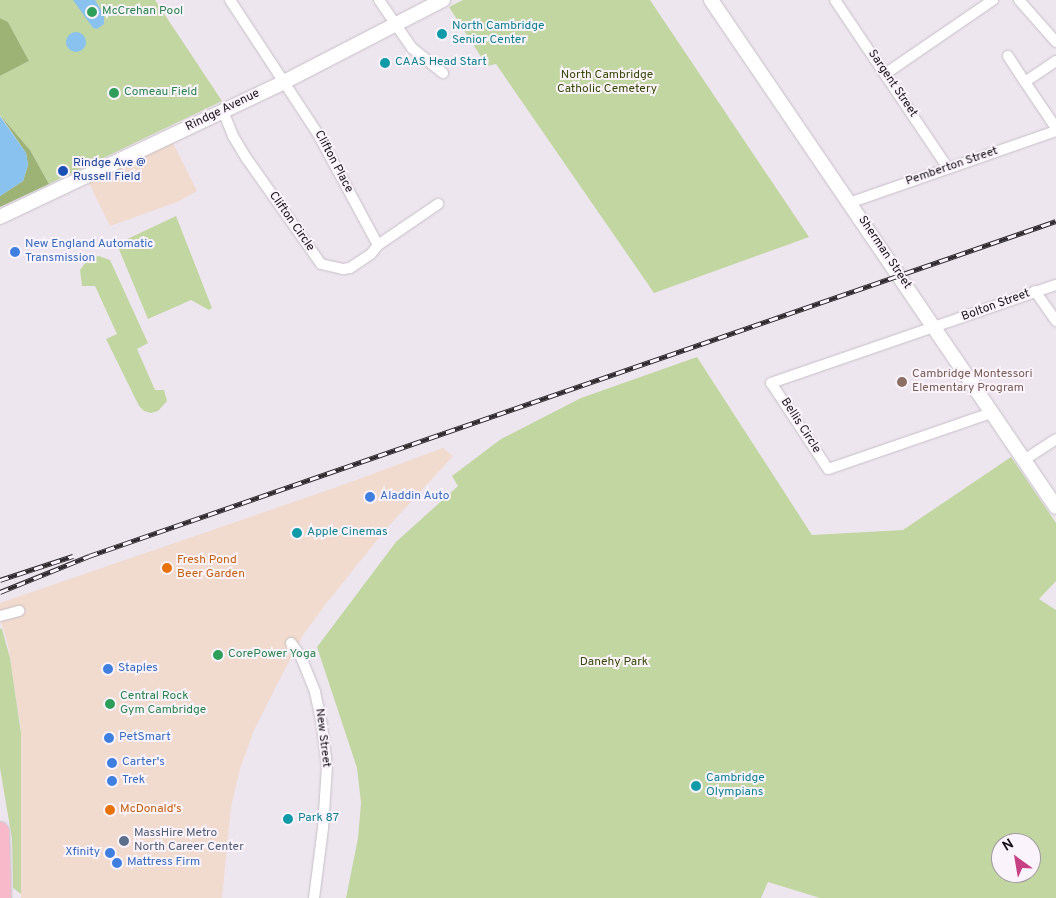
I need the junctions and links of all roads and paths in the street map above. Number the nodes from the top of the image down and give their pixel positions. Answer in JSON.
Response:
{"nodes":[{"id":1,"x":230,"y":0,"type":"edge"},
{"id":2,"x":379,"y":0,"type":"edge"},
{"id":3,"x":443,"y":0,"type":"edge"},
{"id":4,"x":711,"y":0,"type":"edge"},
{"id":5,"x":835,"y":0,"type":"edge"},
{"id":6,"x":994,"y":0,"type":"edge"},
{"id":7,"x":1019,"y":0,"type":"edge"},
{"id":8,"x":396,"y":25,"type":"junction"},
{"id":9,"x":1056,"y":42,"type":"edge"},
{"id":10,"x":1008,"y":56,"type":"dead end"},
{"id":11,"x":1056,"y":61,"type":"edge"},
{"id":12,"x":443,"y":74,"type":"dead end"},
{"id":13,"x":885,"y":74,"type":"junction"},
{"id":14,"x":284,"y":82,"type":"junction"},
{"id":15,"x":1025,"y":82,"type":"junction"},
{"id":16,"x":222,"y":111,"type":"junction"},
{"id":17,"x":1056,"y":130,"type":"edge"},
{"id":18,"x":948,"y":168,"type":"junction"},
{"id":19,"x":849,"y":202,"type":"junction"},
{"id":20,"x":438,"y":204,"type":"dead end"},
{"id":21,"x":0,"y":217,"type":"edge"},
{"id":22,"x":378,"y":245,"type":"junction"},
{"id":23,"x":1056,"y":285,"type":"edge"},
{"id":24,"x":1035,"y":291,"type":"junction"},
{"id":25,"x":1056,"y":321,"type":"edge"},
{"id":26,"x":936,"y":328,"type":"junction"},
{"id":27,"x":991,"y":413,"type":"junction"},
{"id":28,"x":1056,"y":439,"type":"edge"},
{"id":29,"x":1024,"y":460,"type":"junction"},
{"id":30,"x":1056,"y":507,"type":"edge"},
{"id":31,"x":19,"y":611,"type":"dead end"},
{"id":32,"x":0,"y":616,"type":"edge"},
{"id":33,"x":291,"y":643,"type":"dead end"},
{"id":34,"x":0,"y":831,"type":"edge"},
{"id":35,"x":2,"y":898,"type":"edge"},
{"id":36,"x":314,"y":898,"type":"edge"}],
"edges":[{"from":1,"to":14,"type":"street","name":"Clifton Place"},
{"from":2,"to":8,"type":"street"},
{"from":3,"to":8,"type":"street","name":"Rindge Avenue"},
{"from":4,"to":19,"type":"street","name":"Sherman Street"},
{"from":5,"to":13,"type":"street","name":"Sargent Street"},
{"from":6,"to":13,"type":"street"},
{"from":7,"to":9,"type":"street"},
{"from":8,"to":12,"type":"street"},
{"from":8,"to":14,"type":"street","name":"Rindge Avenue"},
{"from":10,"to":15,"type":"street"},
{"from":11,"to":15,"type":"street"},
{"from":13,"to":18,"type":"street","name":"Sargent Street"},
{"from":14,"to":16,"type":"street","name":"Rindge Avenue"},
{"from":14,"to":22,"type":"street","name":"Clifton Place"},
{"from":15,"to":17,"type":"street"},
{"from":16,"to":21,"type":"street","name":"Rindge Avenue"},
{"from":16,"to":22,"type":"street","name":"Clifton Circle"},
{"from":17,"to":18,"type":"street","name":"Pemberton Street"},
{"from":18,"to":19,"type":"street","name":"Pemberton Street"},
{"from":19,"to":26,"type":"street","name":"Sherman Street"},
{"from":20,"to":22,"type":"street","name":"Clifton Circle"},
{"from":23,"to":24,"type":"street","name":"Bolton Street"},
{"from":24,"to":25,"type":"street"},
{"from":24,"to":26,"type":"street","name":"Bolton Street"},
{"from":26,"to":27,"type":"street","name":"Sherman Street"},
{"from":26,"to":27,"type":"street","name":"Bellis Circle"},
{"from":27,"to":29,"type":"street","name":"Sherman Street"},
{"from":28,"to":29,"type":"street"},
{"from":29,"to":30,"type":"street","name":"Sherman Street"},
{"from":31,"to":32,"type":"street"},
{"from":33,"to":36,"type":"street","name":"New Street"},
{"from":34,"to":35,"type":"highway"}]}
